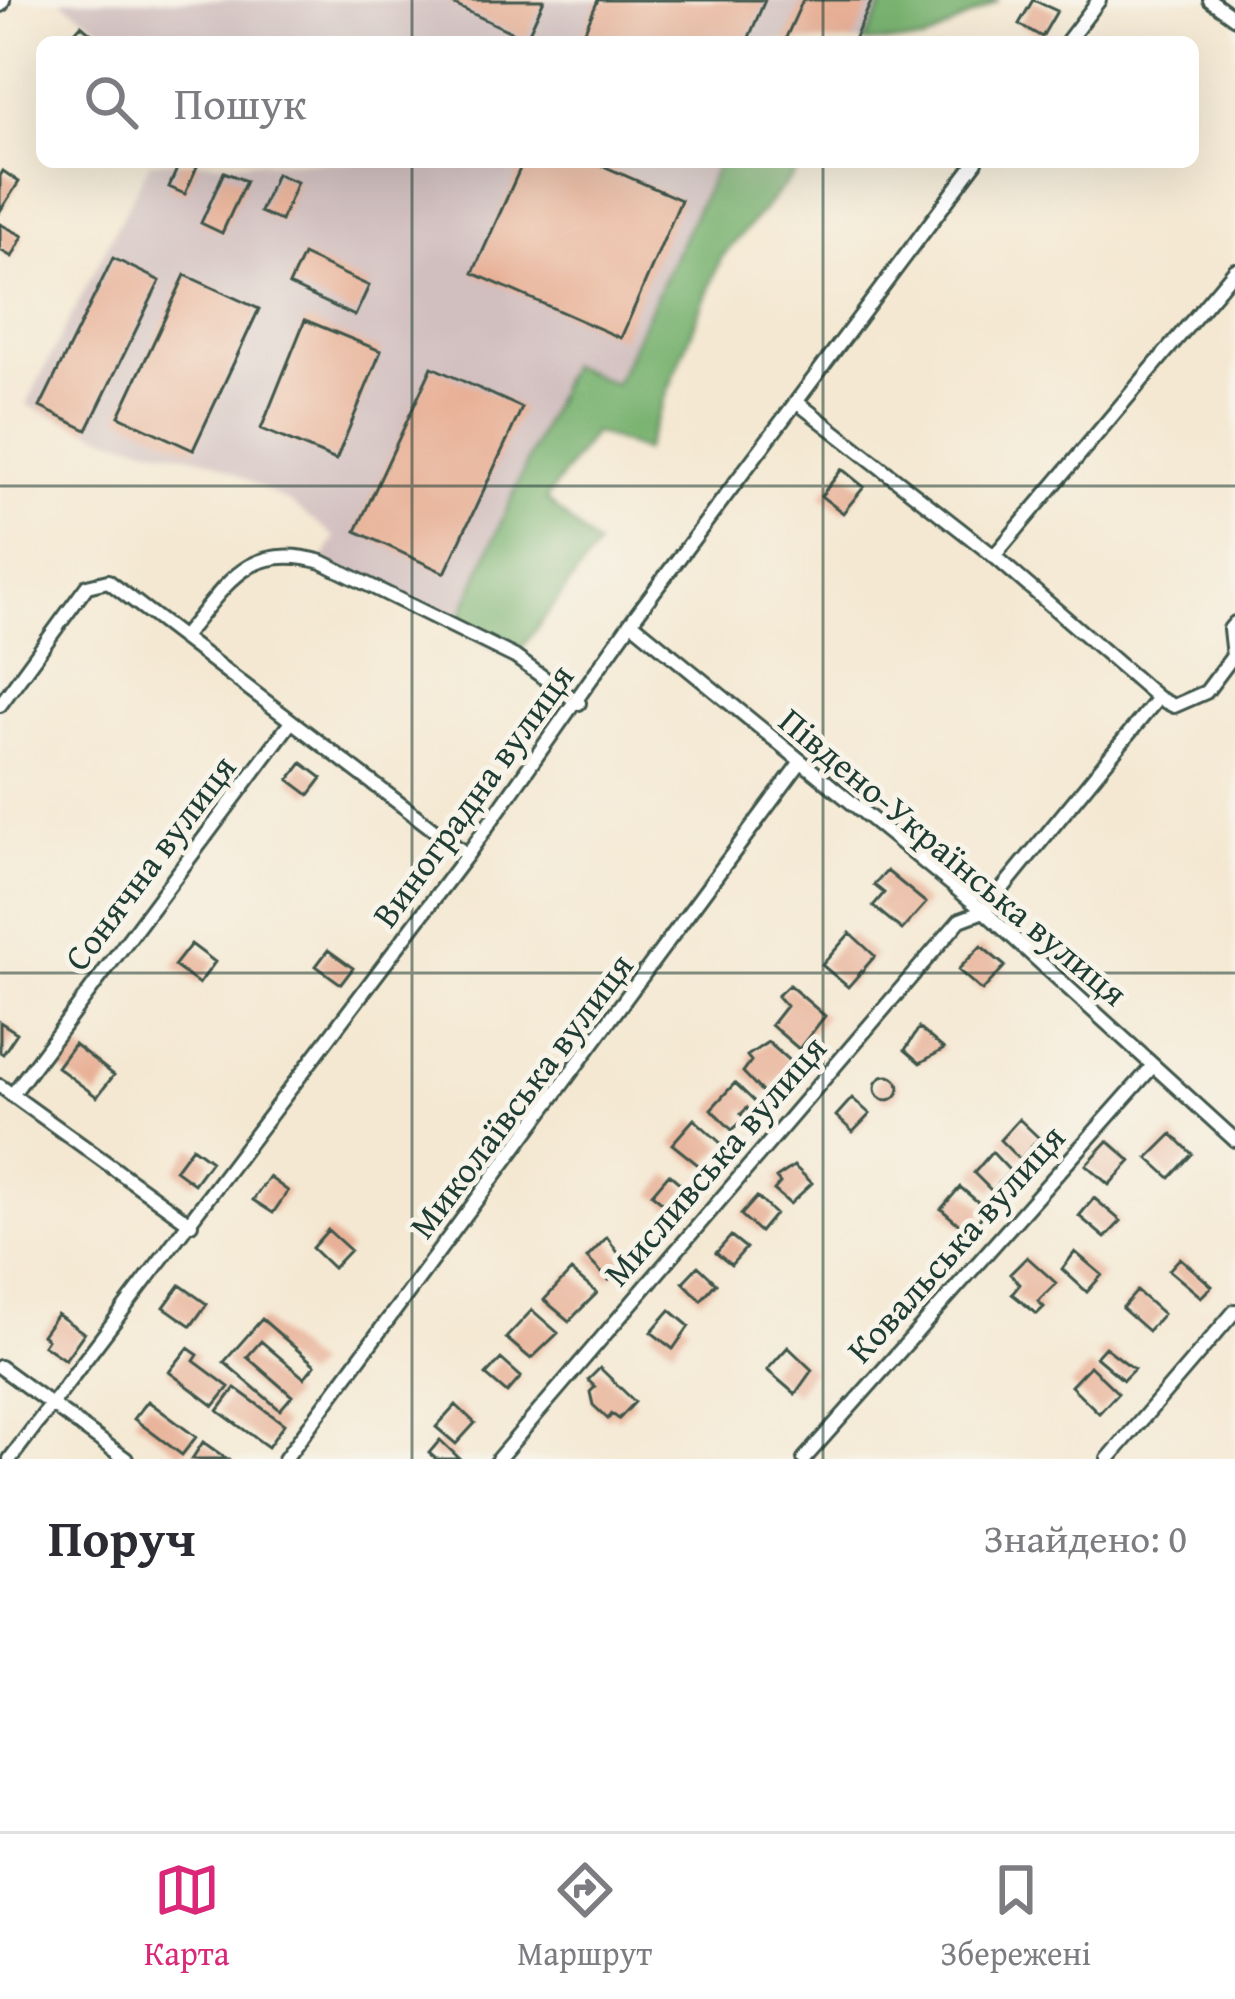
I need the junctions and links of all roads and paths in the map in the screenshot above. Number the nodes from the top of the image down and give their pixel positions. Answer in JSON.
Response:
{"nodes":[{"id":1,"x":1099,"y":0,"type":"edge"},
{"id":2,"x":1210,"y":0,"type":"edge"},
{"id":3,"x":1235,"y":18,"type":"edge"},
{"id":4,"x":1072,"y":36,"type":"edge"},
{"id":5,"x":972,"y":168,"type":"edge"},
{"id":6,"x":1235,"y":270,"type":"edge"},
{"id":7,"x":799,"y":403,"type":"junction"},
{"id":8,"x":994,"y":556,"type":"junction"},
{"id":9,"x":631,"y":622,"type":"junction"},
{"id":10,"x":1235,"y":623,"type":"edge"},
{"id":11,"x":182,"y":638,"type":"junction"},
{"id":12,"x":1159,"y":698,"type":"junction"},
{"id":13,"x":579,"y":703,"type":"junction"},
{"id":14,"x":0,"y":705,"type":"edge"},
{"id":15,"x":291,"y":722,"type":"junction"},
{"id":16,"x":800,"y":764,"type":"junction"},
{"id":17,"x":467,"y":855,"type":"junction"},
{"id":18,"x":984,"y":911,"type":"junction"},
{"id":19,"x":1151,"y":1067,"type":"junction"},
{"id":20,"x":0,"y":1086,"type":"edge"},
{"id":21,"x":12,"y":1095,"type":"junction"},
{"id":22,"x":1235,"y":1140,"type":"edge"},
{"id":23,"x":191,"y":1224,"type":"junction"},
{"id":24,"x":1235,"y":1311,"type":"edge"},
{"id":25,"x":0,"y":1367,"type":"edge"},
{"id":26,"x":54,"y":1406,"type":"junction"},
{"id":27,"x":10,"y":1459,"type":"edge"},
{"id":28,"x":126,"y":1459,"type":"edge"},
{"id":29,"x":285,"y":1459,"type":"edge"},
{"id":30,"x":498,"y":1459,"type":"edge"},
{"id":31,"x":804,"y":1459,"type":"edge"},
{"id":32,"x":1108,"y":1459,"type":"edge"}],
"edges":[{"from":1,"to":4,"type":"street"},
{"from":2,"to":3,"type":"street"},
{"from":5,"to":7,"type":"street","name":"Виноградна вулиця"},
{"from":6,"to":8,"type":"street"},
{"from":7,"to":8,"type":"street"},
{"from":7,"to":9,"type":"street","name":"Виноградна вулиця"},
{"from":8,"to":12,"type":"street"},
{"from":9,"to":13,"type":"street","name":"Виноградна вулиця"},
{"from":9,"to":16,"type":"street","name":"Південо-Українська вулиця"},
{"from":10,"to":12,"type":"street"},
{"from":11,"to":13,"type":"street"},
{"from":11,"to":14,"type":"street"},
{"from":11,"to":15,"type":"street"},
{"from":12,"to":18,"type":"street","name":"Мисливська вулиця"},
{"from":13,"to":17,"type":"street","name":"Виноградна вулиця"},
{"from":15,"to":17,"type":"street"},
{"from":15,"to":21,"type":"street","name":"Сонячна вулиця"},
{"from":16,"to":18,"type":"street","name":"Південо-Українська вулиця"},
{"from":16,"to":29,"type":"street","name":"Миколаївська вулиця"},
{"from":17,"to":23,"type":"street","name":"Виноградна вулиця"},
{"from":18,"to":19,"type":"street","name":"Південо-Українська вулиця"},
{"from":18,"to":30,"type":"street","name":"Мисливська вулиця"},
{"from":19,"to":22,"type":"street","name":"Південо-Українська вулиця"},
{"from":19,"to":31,"type":"street","name":"Ковальська вулиця"},
{"from":20,"to":21,"type":"street"},
{"from":21,"to":23,"type":"street"},
{"from":23,"to":26,"type":"street","name":"Виноградна вулиця"},
{"from":24,"to":32,"type":"street"},
{"from":25,"to":26,"type":"street"},
{"from":26,"to":27,"type":"street","name":"Виноградна вулиця"},
{"from":26,"to":28,"type":"street"}]}
